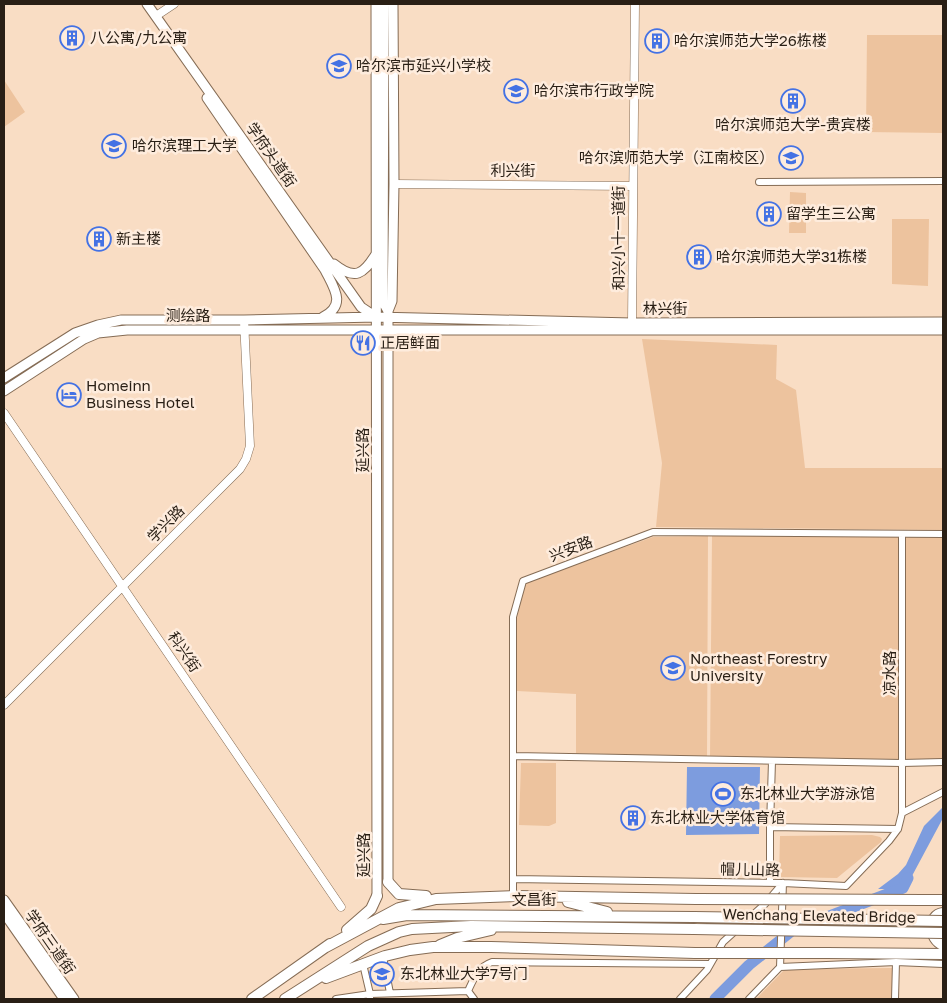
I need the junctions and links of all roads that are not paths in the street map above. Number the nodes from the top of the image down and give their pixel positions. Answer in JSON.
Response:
{"nodes":[{"id":1,"x":141,"y":4,"type":"edge"},
{"id":2,"x":148,"y":4,"type":"edge"},
{"id":3,"x":174,"y":4,"type":"edge"},
{"id":4,"x":376,"y":4,"type":"edge"},
{"id":5,"x":384,"y":4,"type":"edge"},
{"id":6,"x":393,"y":4,"type":"edge"},
{"id":7,"x":635,"y":4,"type":"edge"},
{"id":8,"x":156,"y":16,"type":"junction"},
{"id":9,"x":943,"y":181,"type":"edge"},
{"id":10,"x":759,"y":182,"type":"dead end"},
{"id":11,"x":394,"y":184,"type":"junction"},
{"id":12,"x":633,"y":186,"type":"junction"},
{"id":13,"x":376,"y":254,"type":"junction"},
{"id":14,"x":326,"y":257,"type":"junction"},
{"id":15,"x":388,"y":314,"type":"junction"},
{"id":16,"x":376,"y":317,"type":"junction"},
{"id":17,"x":321,"y":318,"type":"junction"},
{"id":18,"x":943,"y":322,"type":"edge"},
{"id":19,"x":632,"y":323,"type":"junction"},
{"id":20,"x":244,"y":325,"type":"junction"},
{"id":21,"x":388,"y":328,"type":"junction"},
{"id":22,"x":377,"y":329,"type":"junction"},
{"id":23,"x":943,"y":330,"type":"edge"},
{"id":24,"x":4,"y":378,"type":"edge"},
{"id":25,"x":4,"y":391,"type":"edge"},
{"id":26,"x":4,"y":413,"type":"edge"},
{"id":27,"x":902,"y":534,"type":"junction"},
{"id":28,"x":943,"y":534,"type":"edge"},
{"id":29,"x":123,"y":587,"type":"junction"},
{"id":30,"x":4,"y":704,"type":"edge"},
{"id":31,"x":514,"y":756,"type":"junction"},
{"id":32,"x":772,"y":761,"type":"junction"},
{"id":33,"x":943,"y":762,"type":"edge"},
{"id":34,"x":902,"y":763,"type":"junction"},
{"id":35,"x":943,"y":792,"type":"edge"},
{"id":36,"x":902,"y":813,"type":"junction"},
{"id":37,"x":770,"y":827,"type":"junction"},
{"id":38,"x":898,"y":829,"type":"junction"},
{"id":39,"x":513,"y":879,"type":"junction"},
{"id":40,"x":388,"y":882,"type":"joint"},
{"id":41,"x":770,"y":883,"type":"junction"},
{"id":42,"x":783,"y":883,"type":"junction"},
{"id":43,"x":378,"y":896,"type":"joint"},
{"id":44,"x":502,"y":896,"type":"junction"},
{"id":45,"x":513,"y":896,"type":"junction"},
{"id":46,"x":553,"y":898,"type":"junction"},
{"id":47,"x":4,"y":900,"type":"edge"},
{"id":48,"x":943,"y":900,"type":"edge"},
{"id":49,"x":342,"y":907,"type":"dead end"},
{"id":50,"x":4,"y":913,"type":"edge"},
{"id":51,"x":943,"y":913,"type":"edge"},
{"id":52,"x":640,"y":916,"type":"junction"},
{"id":53,"x":694,"y":917,"type":"joint"},
{"id":54,"x":374,"y":921,"type":"junction"},
{"id":55,"x":943,"y":922,"type":"edge"},
{"id":56,"x":502,"y":927,"type":"junction"},
{"id":57,"x":694,"y":929,"type":"joint"},
{"id":58,"x":943,"y":933,"type":"edge"},
{"id":59,"x":943,"y":945,"type":"edge"},
{"id":60,"x":326,"y":947,"type":"junction"},
{"id":61,"x":434,"y":947,"type":"junction"},
{"id":62,"x":943,"y":954,"type":"edge"},
{"id":63,"x":383,"y":957,"type":"junction"},
{"id":64,"x":896,"y":962,"type":"junction"},
{"id":65,"x":363,"y":964,"type":"junction"},
{"id":66,"x":710,"y":964,"type":"junction"},
{"id":67,"x":943,"y":964,"type":"edge"},
{"id":68,"x":780,"y":967,"type":"junction"},
{"id":69,"x":306,"y":984,"type":"junction"},
{"id":70,"x":468,"y":991,"type":"junction"},
{"id":71,"x":390,"y":993,"type":"junction"},
{"id":72,"x":370,"y":997,"type":"edge"},
{"id":73,"x":64,"y":999,"type":"edge"},
{"id":74,"x":74,"y":999,"type":"edge"},
{"id":75,"x":252,"y":999,"type":"edge"},
{"id":76,"x":285,"y":999,"type":"edge"},
{"id":77,"x":336,"y":999,"type":"edge"},
{"id":78,"x":474,"y":999,"type":"edge"},
{"id":79,"x":680,"y":999,"type":"edge"},
{"id":80,"x":749,"y":999,"type":"edge"},
{"id":81,"x":895,"y":999,"type":"edge"}],
"edges":[{"from":1,"to":17,"type":"main road","name":"学府头道街"},
{"from":2,"to":8,"type":"main road","name":"学府头道街"},
{"from":3,"to":8,"type":"street"},
{"from":4,"to":13,"type":"main road","name":"延兴路"},
{"from":5,"to":15,"type":"main road"},
{"from":6,"to":11,"type":"main road","name":"延兴路"},
{"from":7,"to":12,"type":"street","name":"和兴小十一道街"},
{"from":8,"to":14,"type":"main road","name":"学府头道街"},
{"from":9,"to":10,"type":"street"},
{"from":11,"to":12,"type":"street","name":"利兴街"},
{"from":11,"to":15,"type":"main road","name":"延兴路"},
{"from":12,"to":19,"type":"street","name":"和兴小十一道街"},
{"from":13,"to":14,"type":"main road"},
{"from":13,"to":16,"type":"main road","name":"延兴路"},
{"from":14,"to":16,"type":"main road","name":"学府头道街"},
{"from":15,"to":16,"type":"main road","name":"测绘路"},
{"from":15,"to":19,"type":"main road","name":"林兴街"},
{"from":15,"to":21,"type":"main road","name":"延兴路"},
{"from":16,"to":17,"type":"main road","name":"测绘路"},
{"from":16,"to":22,"type":"main road","name":"延兴路"},
{"from":17,"to":20,"type":"main road","name":"测绘路"},
{"from":18,"to":19,"type":"main road","name":"林兴街"},
{"from":20,"to":22,"type":"main road","name":"测绘路"},
{"from":20,"to":24,"type":"main road","name":"测绘路"},
{"from":20,"to":25,"type":"main road","name":"测绘路"},
{"from":20,"to":29,"type":"street","name":"学兴路"},
{"from":21,"to":22,"type":"main road","name":"测绘路"},
{"from":21,"to":23,"type":"main road","name":"林兴街"},
{"from":21,"to":40,"type":"main road","name":"延兴路"},
{"from":22,"to":43,"type":"main road","name":"延兴路"},
{"from":26,"to":29,"type":"street","name":"科兴街"},
{"from":27,"to":28,"type":"street","name":"兴安路"},
{"from":27,"to":31,"type":"street","name":"兴安路"},
{"from":27,"to":34,"type":"street","name":"凉水路"},
{"from":29,"to":30,"type":"street","name":"学兴路"},
{"from":29,"to":49,"type":"street","name":"科兴街"},
{"from":31,"to":32,"type":"street"},
{"from":31,"to":39,"type":"street","name":"兴安路"},
{"from":32,"to":34,"type":"street"},
{"from":32,"to":37,"type":"street"},
{"from":33,"to":34,"type":"street"},
{"from":34,"to":36,"type":"street","name":"凉水路"},
{"from":35,"to":36,"type":"street"},
{"from":36,"to":38,"type":"street","name":"帽儿山路"},
{"from":37,"to":38,"type":"street"},
{"from":37,"to":41,"type":"street"},
{"from":38,"to":42,"type":"street","name":"帽儿山路"},
{"from":39,"to":41,"type":"street","name":"帽儿山路"},
{"from":39,"to":45,"type":"street","name":"兴安路"},
{"from":40,"to":44,"type":"main road"},
{"from":41,"to":42,"type":"street","name":"帽儿山路"},
{"from":42,"to":66,"type":"street"},
{"from":42,"to":68,"type":"street","bridge":true},
{"from":43,"to":60,"type":"main road"},
{"from":44,"to":45,"type":"main road"},
{"from":44,"to":54,"type":"main road"},
{"from":45,"to":46,"type":"main road"},
{"from":46,"to":48,"type":"main road","bridge":true},
{"from":46,"to":52,"type":"main road"},
{"from":47,"to":74,"type":"main road","name":"学府三道街"},
{"from":50,"to":73,"type":"main road","name":"学府三道街"},
{"from":51,"to":59,"type":"main road"},
{"from":52,"to":53,"type":"main road","name":"文昌街"},
{"from":52,"to":54,"type":"main road","name":"文昌街"},
{"from":53,"to":55,"type":"main road","name":"Wenchang Elevated Bridge","bridge":true},
{"from":54,"to":60,"type":"main road"},
{"from":56,"to":57,"type":"main road","name":"文昌街"},
{"from":56,"to":61,"type":"main road"},
{"from":56,"to":69,"type":"main road","name":"文昌街"},
{"from":57,"to":58,"type":"main road","name":"Wenchang Elevated Bridge","bridge":true},
{"from":60,"to":75,"type":"main road"},
{"from":61,"to":62,"type":"main road","bridge":true},
{"from":61,"to":63,"type":"main road"},
{"from":63,"to":65,"type":"main road"},
{"from":63,"to":71,"type":"street"},
{"from":64,"to":67,"type":"street"},
{"from":64,"to":68,"type":"street"},
{"from":64,"to":81,"type":"street"},
{"from":65,"to":69,"type":"main road"},
{"from":65,"to":72,"type":"street"},
{"from":66,"to":70,"type":"street"},
{"from":66,"to":79,"type":"street"},
{"from":68,"to":80,"type":"street"},
{"from":69,"to":76,"type":"main road"},
{"from":70,"to":71,"type":"street"},
{"from":70,"to":78,"type":"street"},
{"from":71,"to":72,"type":"street"},
{"from":72,"to":77,"type":"street"}]}
